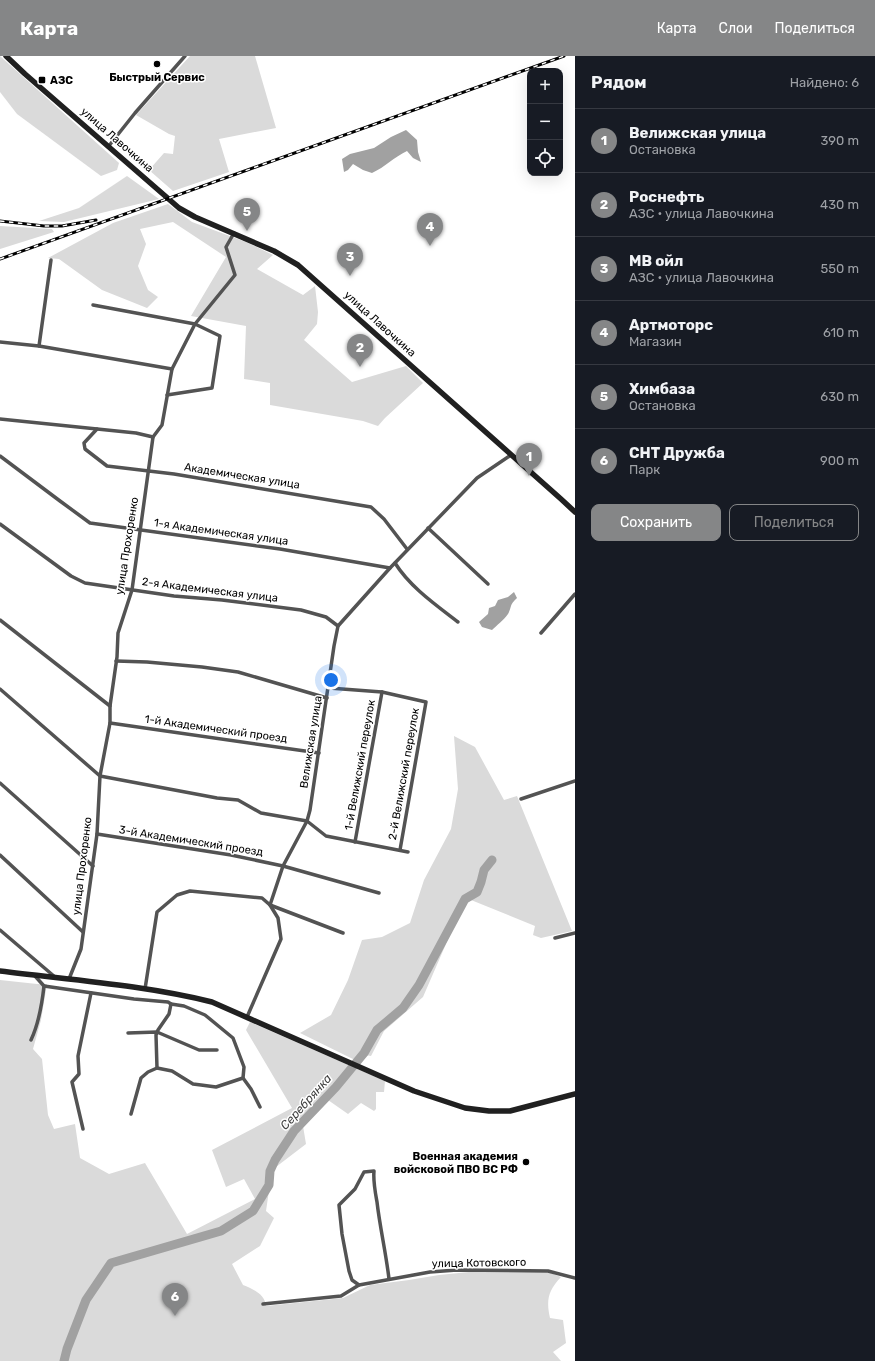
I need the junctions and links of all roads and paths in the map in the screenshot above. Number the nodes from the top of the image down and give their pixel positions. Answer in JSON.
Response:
{"nodes":[{"id":1,"x":6,"y":56,"type":"edge"},
{"id":2,"x":185,"y":56,"type":"edge"},
{"id":3,"x":108,"y":147,"type":"junction"},
{"id":4,"x":234,"y":233,"type":"junction"},
{"id":5,"x":51,"y":260,"type":"dead end"},
{"id":6,"x":94,"y":305,"type":"dead end"},
{"id":7,"x":195,"y":324,"type":"junction"},
{"id":8,"x":0,"y":342,"type":"edge"},
{"id":9,"x":39,"y":346,"type":"junction"},
{"id":10,"x":172,"y":369,"type":"junction"},
{"id":11,"x":167,"y":395,"type":"junction"},
{"id":12,"x":0,"y":419,"type":"edge"},
{"id":13,"x":97,"y":429,"type":"junction"},
{"id":14,"x":152,"y":437,"type":"junction"},
{"id":15,"x":511,"y":455,"type":"junction"},
{"id":16,"x":0,"y":456,"type":"edge"},
{"id":17,"x":147,"y":471,"type":"junction"},
{"id":18,"x":575,"y":512,"type":"edge"},
{"id":19,"x":0,"y":524,"type":"edge"},
{"id":20,"x":428,"y":528,"type":"junction"},
{"id":21,"x":140,"y":529,"type":"junction"},
{"id":22,"x":407,"y":549,"type":"junction"},
{"id":23,"x":395,"y":563,"type":"junction"},
{"id":24,"x":390,"y":568,"type":"junction"},
{"id":25,"x":488,"y":584,"type":"dead end"},
{"id":26,"x":132,"y":590,"type":"junction"},
{"id":27,"x":575,"y":594,"type":"edge"},
{"id":28,"x":0,"y":620,"type":"edge"},
{"id":29,"x":458,"y":622,"type":"dead end"},
{"id":30,"x":338,"y":626,"type":"junction"},
{"id":31,"x":541,"y":633,"type":"dead end"},
{"id":32,"x":116,"y":661,"type":"junction"},
{"id":33,"x":329,"y":688,"type":"junction"},
{"id":34,"x":0,"y":689,"type":"edge"},
{"id":35,"x":382,"y":692,"type":"junction"},
{"id":36,"x":327,"y":698,"type":"junction"},
{"id":37,"x":110,"y":706,"type":"junction"},
{"id":38,"x":110,"y":723,"type":"junction"},
{"id":39,"x":319,"y":753,"type":"junction"},
{"id":40,"x":100,"y":776,"type":"junction"},
{"id":41,"x":575,"y":781,"type":"edge"},
{"id":42,"x":0,"y":783,"type":"edge"},
{"id":43,"x":521,"y":799,"type":"dead end"},
{"id":44,"x":307,"y":822,"type":"junction"},
{"id":45,"x":97,"y":834,"type":"junction"},
{"id":46,"x":355,"y":842,"type":"junction"},
{"id":47,"x":400,"y":850,"type":"junction"},
{"id":48,"x":408,"y":852,"type":"dead end"},
{"id":49,"x":0,"y":855,"type":"edge"},
{"id":50,"x":93,"y":866,"type":"junction"},
{"id":51,"x":283,"y":866,"type":"junction"},
{"id":52,"x":379,"y":893,"type":"dead end"},
{"id":53,"x":270,"y":905,"type":"junction"},
{"id":54,"x":0,"y":930,"type":"edge"},
{"id":55,"x":83,"y":932,"type":"junction"},
{"id":56,"x":343,"y":933,"type":"dead end"},
{"id":57,"x":575,"y":933,"type":"edge"},
{"id":58,"x":555,"y":938,"type":"dead end"},
{"id":59,"x":0,"y":971,"type":"edge"},
{"id":60,"x":34,"y":975,"type":"junction"},
{"id":61,"x":56,"y":978,"type":"junction"},
{"id":62,"x":69,"y":979,"type":"junction"},
{"id":63,"x":44,"y":986,"type":"junction"},
{"id":64,"x":145,"y":989,"type":"junction"},
{"id":65,"x":90,"y":992,"type":"junction"},
{"id":66,"x":171,"y":1004,"type":"junction"},
{"id":67,"x":247,"y":1017,"type":"junction"},
{"id":68,"x":157,"y":1032,"type":"junction"},
{"id":69,"x":128,"y":1033,"type":"dead end"},
{"id":70,"x":31,"y":1040,"type":"dead end"},
{"id":71,"x":217,"y":1050,"type":"dead end"},
{"id":72,"x":157,"y":1068,"type":"junction"},
{"id":73,"x":243,"y":1078,"type":"junction"},
{"id":74,"x":575,"y":1094,"type":"edge"},
{"id":75,"x":260,"y":1107,"type":"dead end"},
{"id":76,"x":131,"y":1114,"type":"dead end"},
{"id":77,"x":83,"y":1129,"type":"dead end"},
{"id":78,"x":575,"y":1278,"type":"edge"},
{"id":79,"x":390,"y":1279,"type":"junction"},
{"id":80,"x":359,"y":1285,"type":"junction"},
{"id":81,"x":263,"y":1304,"type":"dead end"}],
"edges":[{"from":1,"to":3,"type":"main road","name":"улица Лавочкина"},
{"from":2,"to":3,"type":"street"},
{"from":3,"to":4,"type":"main road","name":"улица Лавочкина"},
{"from":4,"to":7,"type":"street","name":"улица Прохоренко"},
{"from":4,"to":15,"type":"main road","name":"улица Лавочкина"},
{"from":5,"to":9,"type":"street"},
{"from":6,"to":7,"type":"street"},
{"from":7,"to":10,"type":"street","name":"улица Прохоренко"},
{"from":7,"to":11,"type":"street"},
{"from":8,"to":9,"type":"street"},
{"from":9,"to":10,"type":"street"},
{"from":10,"to":11,"type":"street","name":"улица Прохоренко"},
{"from":11,"to":14,"type":"street","name":"улица Прохоренко"},
{"from":12,"to":13,"type":"street"},
{"from":13,"to":14,"type":"street"},
{"from":13,"to":17,"type":"street","name":"Академическая улица"},
{"from":14,"to":17,"type":"street","name":"улица Прохоренко"},
{"from":15,"to":18,"type":"main road","name":"улица Лавочкина"},
{"from":15,"to":20,"type":"street"},
{"from":16,"to":21,"type":"street","name":"1-я Академическая улица"},
{"from":17,"to":21,"type":"street","name":"улица Прохоренко"},
{"from":17,"to":22,"type":"street","name":"Академическая улица"},
{"from":19,"to":26,"type":"street","name":"2-я Академическая улица"},
{"from":20,"to":22,"type":"street"},
{"from":20,"to":25,"type":"street"},
{"from":21,"to":24,"type":"street","name":"1-я Академическая улица"},
{"from":21,"to":26,"type":"street","name":"улица Прохоренко"},
{"from":22,"to":23,"type":"street"},
{"from":23,"to":24,"type":"street"},
{"from":23,"to":29,"type":"street"},
{"from":24,"to":30,"type":"street"},
{"from":26,"to":30,"type":"street","name":"2-я Академическая улица"},
{"from":26,"to":32,"type":"street","name":"улица Прохоренко"},
{"from":27,"to":31,"type":"street"},
{"from":28,"to":37,"type":"street"},
{"from":30,"to":33,"type":"street","name":"Велижская улица"},
{"from":32,"to":36,"type":"street"},
{"from":32,"to":37,"type":"street","name":"улица Прохоренко"},
{"from":33,"to":35,"type":"street"},
{"from":33,"to":36,"type":"street","name":"Велижская улица"},
{"from":34,"to":40,"type":"street"},
{"from":35,"to":46,"type":"street","name":"1-й Велижский переулок"},
{"from":35,"to":47,"type":"street","name":"2-й Велижский переулок"},
{"from":36,"to":39,"type":"street","name":"Велижская улица"},
{"from":37,"to":38,"type":"street","name":"улица Прохоренко"},
{"from":38,"to":39,"type":"street","name":"1-й Академический проезд"},
{"from":38,"to":40,"type":"street","name":"улица Прохоренко"},
{"from":39,"to":44,"type":"street","name":"Велижская улица"},
{"from":40,"to":44,"type":"street"},
{"from":40,"to":45,"type":"street","name":"улица Прохоренко"},
{"from":41,"to":43,"type":"street"},
{"from":42,"to":50,"type":"street"},
{"from":44,"to":46,"type":"street"},
{"from":44,"to":51,"type":"street","name":"Велижская улица"},
{"from":45,"to":50,"type":"street","name":"улица Прохоренко"},
{"from":45,"to":51,"type":"street","name":"3-й Академический проезд"},
{"from":46,"to":47,"type":"street"},
{"from":47,"to":48,"type":"street"},
{"from":49,"to":55,"type":"street"},
{"from":50,"to":55,"type":"street","name":"улица Прохоренко"},
{"from":51,"to":52,"type":"street","name":"3-й Академический проезд"},
{"from":51,"to":53,"type":"street","name":"Велижская улица"},
{"from":53,"to":56,"type":"street"},
{"from":53,"to":64,"type":"street"},
{"from":53,"to":67,"type":"street"},
{"from":54,"to":61,"type":"street"},
{"from":55,"to":62,"type":"street","name":"улица Прохоренко"},
{"from":57,"to":58,"type":"street"},
{"from":59,"to":60,"type":"main road"},
{"from":60,"to":61,"type":"main road"},
{"from":60,"to":63,"type":"street"},
{"from":61,"to":62,"type":"main road"},
{"from":62,"to":64,"type":"main road"},
{"from":63,"to":65,"type":"street"},
{"from":63,"to":70,"type":"street"},
{"from":64,"to":67,"type":"main road"},
{"from":65,"to":66,"type":"street"},
{"from":65,"to":77,"type":"street"},
{"from":66,"to":68,"type":"street"},
{"from":66,"to":73,"type":"street"},
{"from":67,"to":74,"type":"main road"},
{"from":68,"to":69,"type":"street"},
{"from":68,"to":71,"type":"street"},
{"from":68,"to":72,"type":"street"},
{"from":72,"to":73,"type":"street"},
{"from":72,"to":76,"type":"street"},
{"from":73,"to":75,"type":"street"},
{"from":78,"to":79,"type":"street","name":"улица Котовского"},
{"from":79,"to":80,"type":"street","name":"улица Котовского"},
{"from":79,"to":80,"type":"street"},
{"from":80,"to":81,"type":"street"}]}
